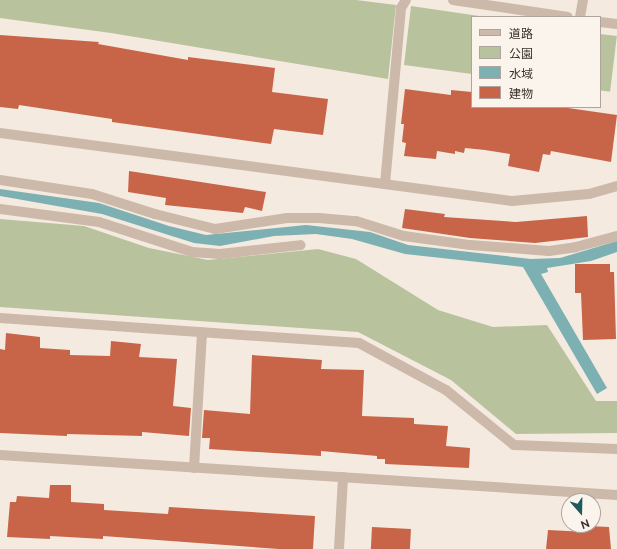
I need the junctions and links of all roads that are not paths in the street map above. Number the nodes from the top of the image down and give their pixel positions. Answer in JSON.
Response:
{"nodes":[{"id":1,"x":406,"y":0,"type":"edge"},
{"id":2,"x":453,"y":0,"type":"edge"},
{"id":3,"x":583,"y":0,"type":"edge"},
{"id":4,"x":561,"y":16,"type":"edge"},
{"id":5,"x":580,"y":16,"type":"edge"},
{"id":6,"x":601,"y":22,"type":"edge"},
{"id":7,"x":617,"y":24,"type":"edge"},
{"id":8,"x":0,"y":133,"type":"edge"},
{"id":9,"x":0,"y":180,"type":"edge"},
{"id":10,"x":385,"y":184,"type":"junction"},
{"id":11,"x":617,"y":186,"type":"edge"},
{"id":12,"x":0,"y":208,"type":"edge"},
{"id":13,"x":617,"y":236,"type":"edge"},
{"id":14,"x":301,"y":245,"type":"dead end"},
{"id":15,"x":0,"y":318,"type":"edge"},
{"id":16,"x":202,"y":332,"type":"junction"},
{"id":17,"x":617,"y":449,"type":"edge"},
{"id":18,"x":0,"y":455,"type":"edge"},
{"id":19,"x":194,"y":468,"type":"junction"},
{"id":20,"x":343,"y":477,"type":"junction"},
{"id":21,"x":617,"y":495,"type":"edge"},
{"id":22,"x":339,"y":549,"type":"edge"}],
"edges":[{"from":1,"to":10,"type":"street"},
{"from":2,"to":4,"type":"street"},
{"from":3,"to":5,"type":"street"},
{"from":6,"to":7,"type":"street"},
{"from":8,"to":10,"type":"street"},
{"from":9,"to":13,"type":"street"},
{"from":10,"to":11,"type":"street"},
{"from":12,"to":14,"type":"street"},
{"from":15,"to":16,"type":"street"},
{"from":16,"to":17,"type":"street"},
{"from":16,"to":19,"type":"street"},
{"from":18,"to":19,"type":"street"},
{"from":19,"to":20,"type":"street"},
{"from":20,"to":21,"type":"street"},
{"from":20,"to":22,"type":"street"}]}
